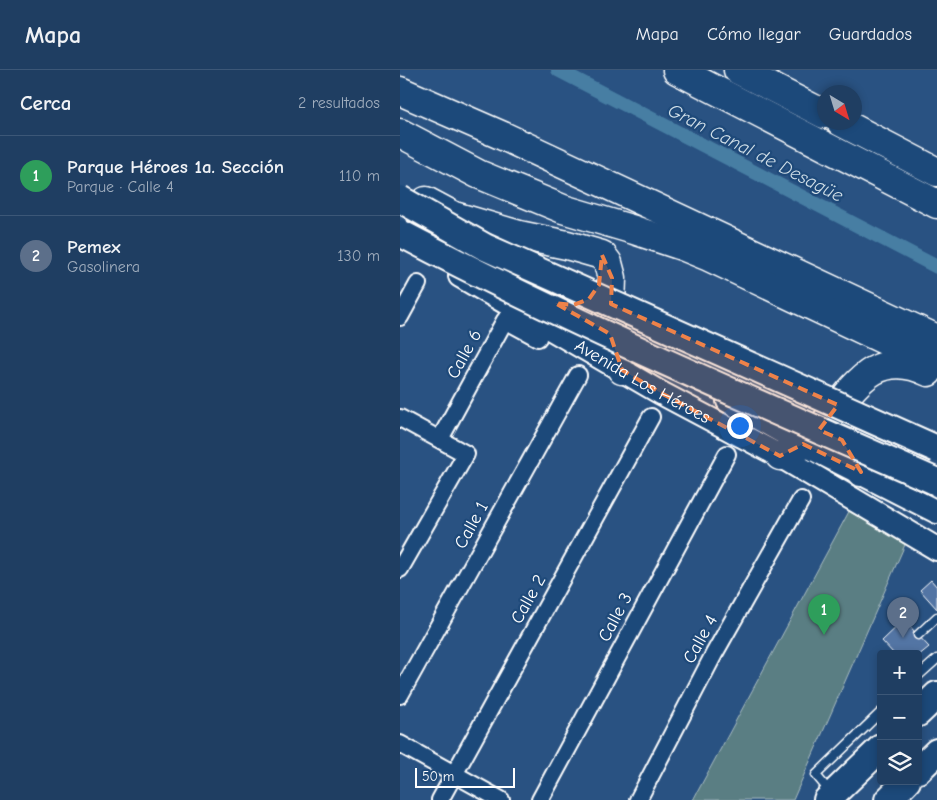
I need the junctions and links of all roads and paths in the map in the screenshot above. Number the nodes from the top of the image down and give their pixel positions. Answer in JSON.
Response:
{"nodes":[{"id":1,"x":677,"y":70,"type":"edge"},
{"id":2,"x":738,"y":70,"type":"edge"},
{"id":3,"x":400,"y":91,"type":"edge"},
{"id":4,"x":817,"y":110,"type":"edge"},
{"id":5,"x":858,"y":130,"type":"edge"},
{"id":6,"x":400,"y":133,"type":"edge"},
{"id":7,"x":925,"y":162,"type":"edge"},
{"id":8,"x":937,"y":172,"type":"edge"},
{"id":9,"x":400,"y":187,"type":"edge"},
{"id":10,"x":400,"y":199,"type":"edge"},
{"id":11,"x":937,"y":204,"type":"edge"},
{"id":12,"x":400,"y":232,"type":"edge"},
{"id":13,"x":603,"y":233,"type":"junction"},
{"id":14,"x":400,"y":243,"type":"edge"},
{"id":15,"x":418,"y":284,"type":"dead end"},
{"id":16,"x":555,"y":303,"type":"junction"},
{"id":17,"x":400,"y":317,"type":"edge"},
{"id":18,"x":610,"y":334,"type":"junction"},
{"id":19,"x":538,"y":338,"type":"dead end"},
{"id":20,"x":937,"y":339,"type":"edge"},
{"id":21,"x":937,"y":365,"type":"edge"},
{"id":22,"x":622,"y":370,"type":"junction"},
{"id":23,"x":937,"y":374,"type":"edge"},
{"id":24,"x":578,"y":375,"type":"dead end"},
{"id":25,"x":845,"y":396,"type":"junction"},
{"id":26,"x":651,"y":417,"type":"dead end"},
{"id":27,"x":400,"y":418,"type":"edge"},
{"id":28,"x":440,"y":439,"type":"junction"},
{"id":29,"x":804,"y":444,"type":"junction"},
{"id":30,"x":937,"y":449,"type":"edge"},
{"id":31,"x":727,"y":454,"type":"dead end"},
{"id":32,"x":780,"y":456,"type":"junction"},
{"id":33,"x":861,"y":472,"type":"junction"},
{"id":34,"x":937,"y":482,"type":"edge"},
{"id":35,"x":801,"y":500,"type":"dead end"},
{"id":36,"x":937,"y":512,"type":"edge"},
{"id":37,"x":937,"y":549,"type":"edge"},
{"id":38,"x":400,"y":570,"type":"edge"},
{"id":39,"x":937,"y":617,"type":"edge"},
{"id":40,"x":918,"y":635,"type":"dead end"},
{"id":41,"x":937,"y":659,"type":"edge"},
{"id":42,"x":922,"y":672,"type":"edge"},
{"id":43,"x":400,"y":695,"type":"edge"},
{"id":44,"x":937,"y":695,"type":"edge"},
{"id":45,"x":922,"y":709,"type":"edge"},
{"id":46,"x":877,"y":716,"type":"edge"},
{"id":47,"x":400,"y":744,"type":"edge"},
{"id":48,"x":877,"y":752,"type":"edge"},
{"id":49,"x":937,"y":752,"type":"edge"},
{"id":50,"x":922,"y":766,"type":"edge"},
{"id":51,"x":454,"y":775,"type":"junction"},
{"id":52,"x":903,"y":785,"type":"edge"},
{"id":53,"x":829,"y":797,"type":"edge"},
{"id":54,"x":440,"y":800,"type":"edge"},
{"id":55,"x":501,"y":800,"type":"edge"},
{"id":56,"x":540,"y":800,"type":"edge"},
{"id":57,"x":638,"y":800,"type":"edge"},
{"id":58,"x":888,"y":800,"type":"edge"}],
"edges":[{"from":1,"to":11,"type":"highway"},
{"from":2,"to":4,"type":"highway"},
{"from":3,"to":20,"type":"highway"},
{"from":5,"to":7,"type":"highway"},
{"from":6,"to":13,"type":"highway"},
{"from":7,"to":8,"type":"highway"},
{"from":9,"to":13,"type":"highway"},
{"from":10,"to":30,"type":"highway","bridge":true},
{"from":12,"to":16,"type":"main road","name":"Avenida Los Héroes"},
{"from":12,"to":34,"type":"highway","bridge":true},
{"from":13,"to":16,"type":"highway"},
{"from":13,"to":18,"type":"highway"},
{"from":13,"to":21,"type":"highway"},
{"from":14,"to":22,"type":"main road","name":"Avenida Los Héroes"},
{"from":15,"to":17,"type":"street"},
{"from":16,"to":18,"type":"main road","name":"Avenida Los Héroes"},
{"from":18,"to":22,"type":"highway"},
{"from":18,"to":29,"type":"main road","name":"Avenida Los Héroes"},
{"from":19,"to":28,"type":"street","name":"Calle 6"},
{"from":22,"to":32,"type":"main road","name":"Avenida Los Héroes"},
{"from":23,"to":25,"type":"highway"},
{"from":24,"to":43,"type":"street","name":"Calle 1"},
{"from":25,"to":29,"type":"highway"},
{"from":25,"to":33,"type":"highway"},
{"from":26,"to":51,"type":"street","name":"Calle 2"},
{"from":27,"to":28,"type":"street"},
{"from":28,"to":38,"type":"street"},
{"from":29,"to":32,"type":"highway"},
{"from":29,"to":33,"type":"main road","name":"Avenida Los Héroes"},
{"from":31,"to":56,"type":"street","name":"Calle 3"},
{"from":32,"to":37,"type":"main road","name":"Avenida Los Héroes"},
{"from":33,"to":36,"type":"main road","name":"Avenida Los Héroes"},
{"from":35,"to":57,"type":"street","name":"Calle 4"},
{"from":39,"to":40,"type":"lane"},
{"from":41,"to":42,"type":"lane"},
{"from":44,"to":45,"type":"highway"},
{"from":46,"to":53,"type":"lane"},
{"from":47,"to":51,"type":"street"},
{"from":48,"to":53,"type":"highway"},
{"from":49,"to":50,"type":"highway"},
{"from":51,"to":54,"type":"street","name":"Calle 2"},
{"from":51,"to":55,"type":"street"},
{"from":52,"to":58,"type":"highway"}]}
